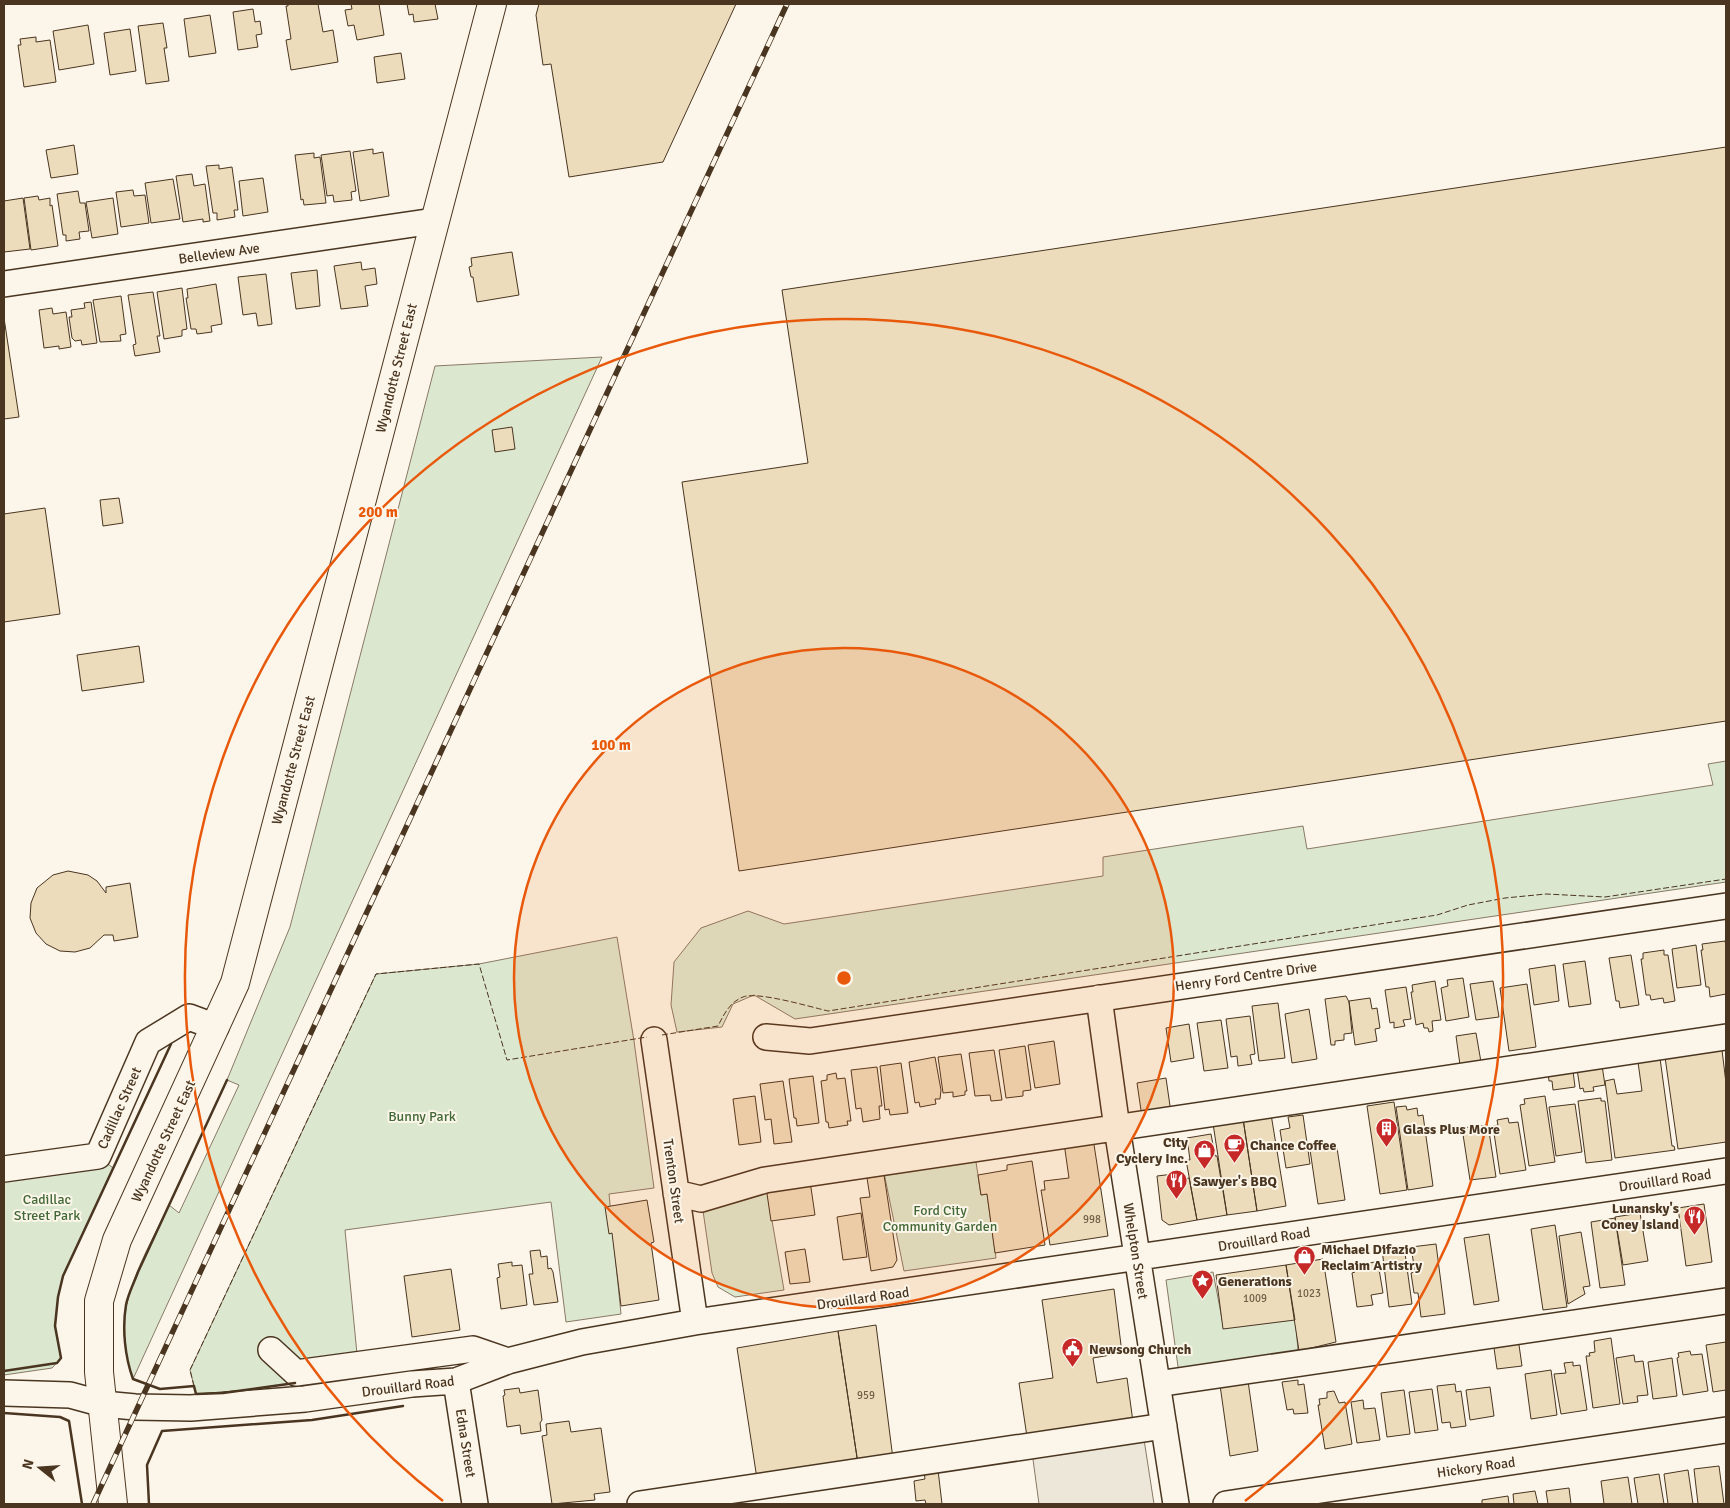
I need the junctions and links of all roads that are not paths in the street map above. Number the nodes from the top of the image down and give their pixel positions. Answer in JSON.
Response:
{"nodes":[{"id":1,"x":492,"y":4,"type":"edge"},
{"id":2,"x":434,"y":221,"type":"junction"},
{"id":3,"x":4,"y":284,"type":"edge"},
{"id":4,"x":1726,"y":906,"type":"edge"},
{"id":5,"x":1100,"y":998,"type":"junction"},
{"id":6,"x":216,"y":1027,"type":"junction"},
{"id":7,"x":766,"y":1036,"type":"dead end"},
{"id":8,"x":1726,"y":1037,"type":"edge"},
{"id":9,"x":654,"y":1040,"type":"dead end"},
{"id":10,"x":1117,"y":1128,"type":"junction"},
{"id":11,"x":4,"y":1169,"type":"edge"},
{"id":12,"x":1726,"y":1171,"type":"edge"},
{"id":13,"x":676,"y":1193,"type":"junction"},
{"id":14,"x":1137,"y":1258,"type":"junction"},
{"id":15,"x":1726,"y":1301,"type":"edge"},
{"id":16,"x":696,"y":1322,"type":"junction"},
{"id":17,"x":271,"y":1350,"type":"dead end"},
{"id":18,"x":508,"y":1361,"type":"junction"},
{"id":19,"x":456,"y":1381,"type":"junction"},
{"id":20,"x":1158,"y":1384,"type":"junction"},
{"id":21,"x":4,"y":1393,"type":"edge"},
{"id":22,"x":103,"y":1404,"type":"junction"},
{"id":23,"x":1164,"y":1426,"type":"junction"},
{"id":24,"x":1726,"y":1430,"type":"edge"},
{"id":25,"x":113,"y":1504,"type":"edge"},
{"id":26,"x":475,"y":1504,"type":"edge"},
{"id":27,"x":640,"y":1504,"type":"edge"},
{"id":28,"x":1176,"y":1504,"type":"edge"},
{"id":29,"x":1226,"y":1504,"type":"edge"}],
"edges":[{"from":1,"to":2,"type":"main road","name":"Wyandotte Street East"},
{"from":2,"to":3,"type":"street","name":"Belleview Ave"},
{"from":2,"to":6,"type":"main road","name":"Wyandotte Street East"},
{"from":4,"to":5,"type":"street","name":"Henry Ford Centre Drive"},
{"from":5,"to":7,"type":"street","name":"Henry Ford Centre Drive"},
{"from":5,"to":10,"type":"street","name":"Whelpton Street"},
{"from":6,"to":11,"type":"street","name":"Cadillac Street"},
{"from":6,"to":22,"type":"main road","name":"Wyandotte Street East"},
{"from":8,"to":10,"type":"street"},
{"from":9,"to":13,"type":"street","name":"Trenton Street"},
{"from":10,"to":13,"type":"street"},
{"from":10,"to":14,"type":"street","name":"Whelpton Street"},
{"from":12,"to":14,"type":"street","name":"Drouillard Road"},
{"from":13,"to":16,"type":"street","name":"Trenton Street"},
{"from":14,"to":16,"type":"street","name":"Drouillard Road"},
{"from":14,"to":20,"type":"street","name":"Whelpton Street"},
{"from":15,"to":20,"type":"street"},
{"from":16,"to":18,"type":"street","name":"Drouillard Road"},
{"from":17,"to":18,"type":"street"},
{"from":18,"to":19,"type":"street","name":"Drouillard Road"},
{"from":19,"to":22,"type":"street","name":"Drouillard Road"},
{"from":19,"to":26,"type":"street","name":"Edna Street"},
{"from":20,"to":23,"type":"street","name":"Whelpton Street"},
{"from":21,"to":22,"type":"street","name":"Drouillard Road"},
{"from":22,"to":25,"type":"main road","name":"Wyandotte Street East"},
{"from":23,"to":27,"type":"street"},
{"from":23,"to":28,"type":"street","name":"Whelpton Street"},
{"from":24,"to":29,"type":"street","name":"Hickory Road"}]}
